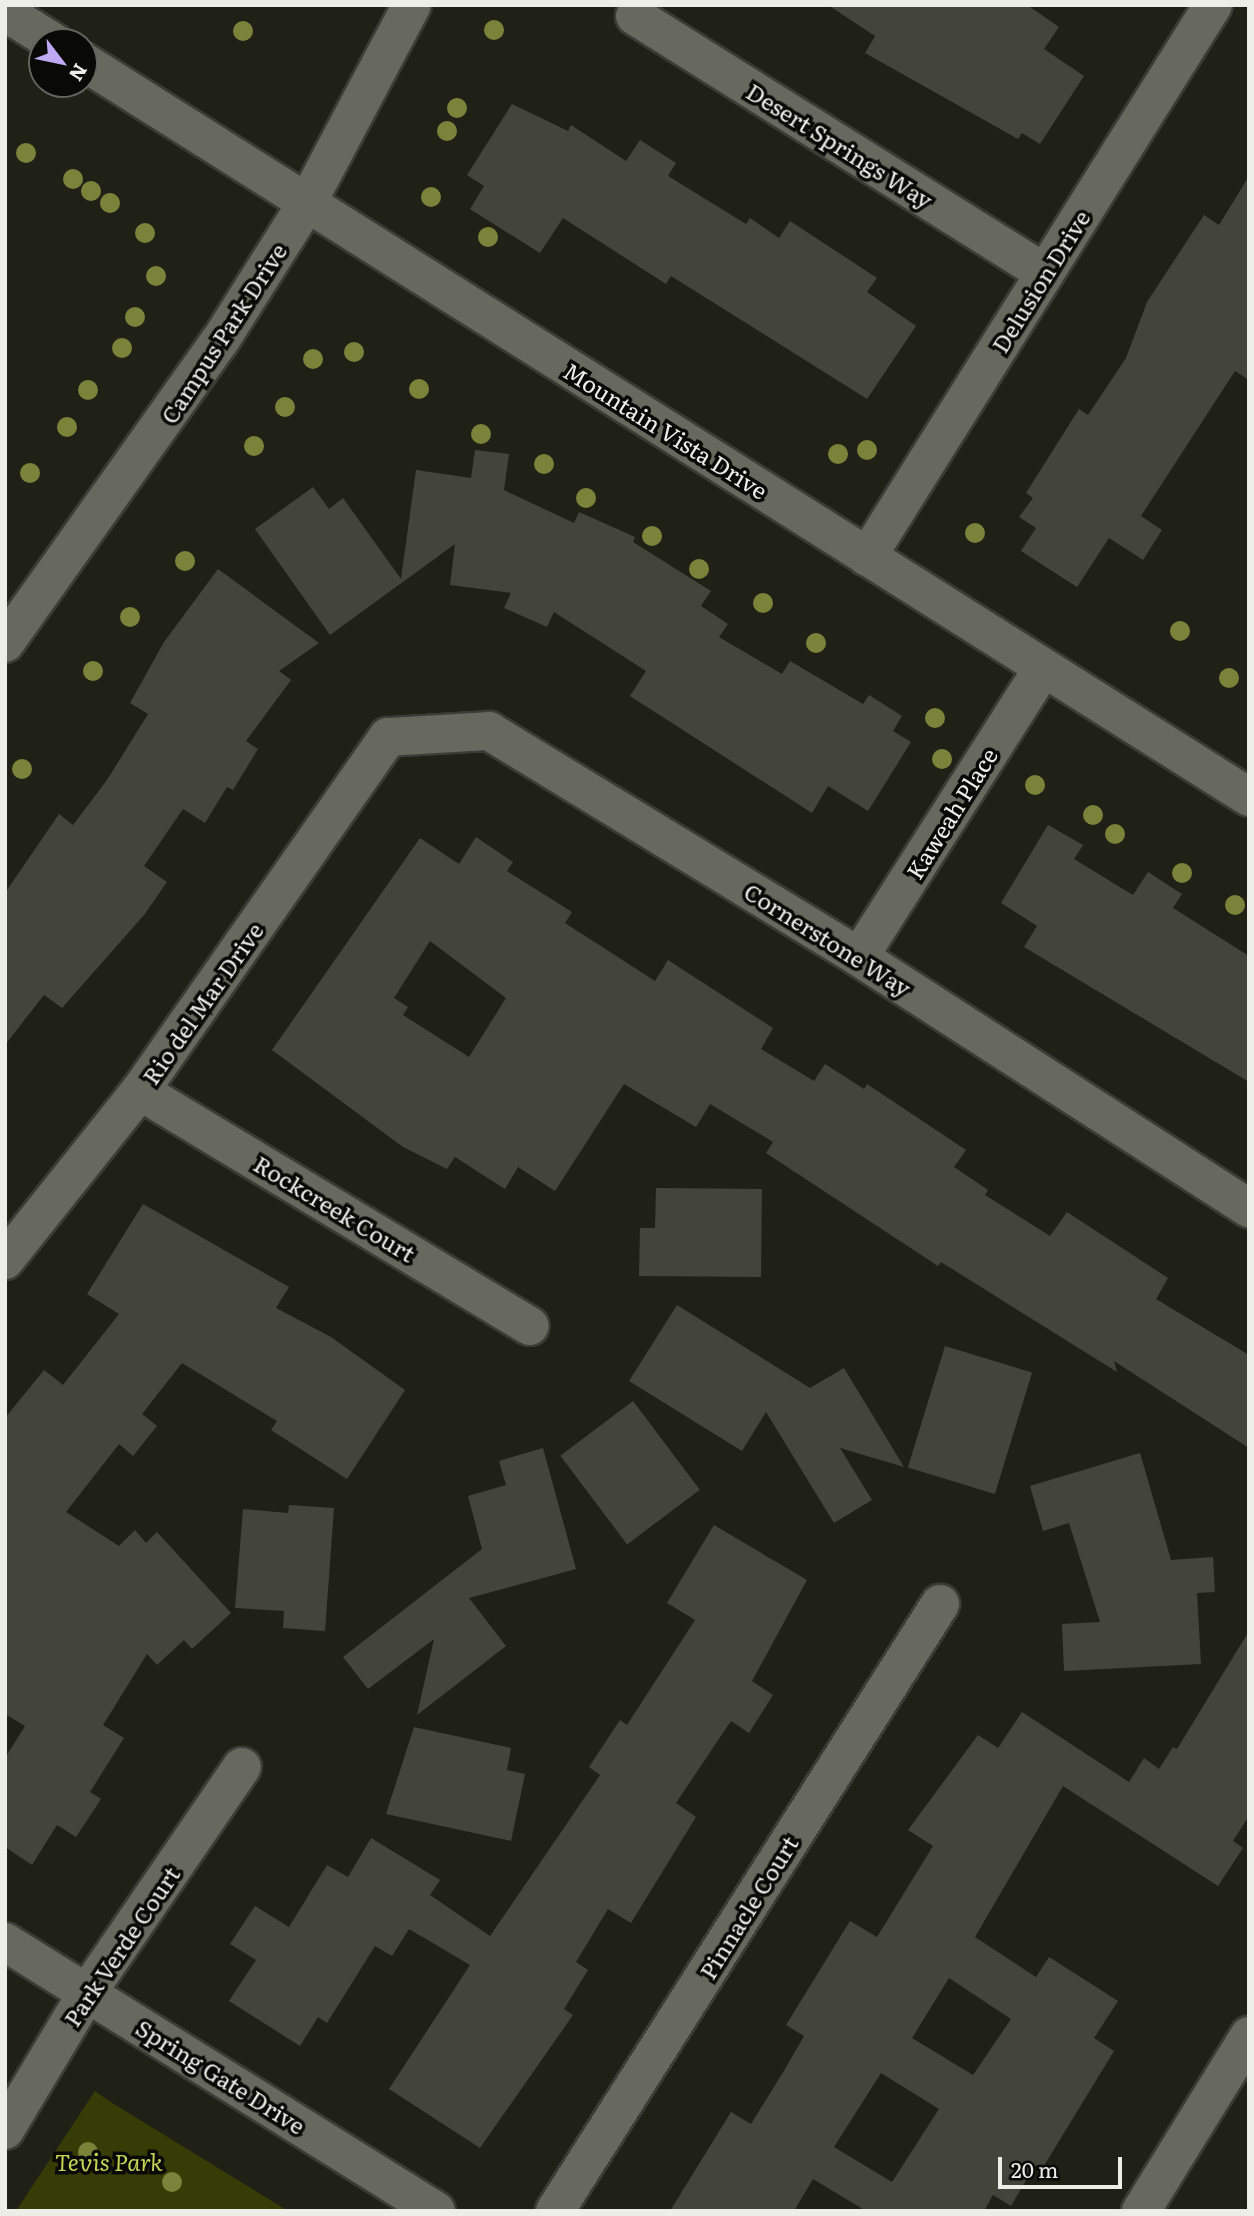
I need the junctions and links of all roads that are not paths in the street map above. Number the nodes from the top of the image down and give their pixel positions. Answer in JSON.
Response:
{"nodes":[{"id":1,"x":412,"y":5,"type":"edge"},
{"id":2,"x":1213,"y":5,"type":"edge"},
{"id":3,"x":5,"y":12,"type":"edge"},
{"id":4,"x":635,"y":16,"type":"dead end"},
{"id":5,"x":31,"y":28,"type":"edge"},
{"id":6,"x":98,"y":71,"type":"edge"},
{"id":7,"x":307,"y":203,"type":"junction"},
{"id":8,"x":1045,"y":273,"type":"junction"},
{"id":9,"x":867,"y":557,"type":"junction"},
{"id":10,"x":5,"y":643,"type":"edge"},
{"id":11,"x":1042,"y":668,"type":"junction"},
{"id":12,"x":388,"y":737,"type":"joint"},
{"id":13,"x":1249,"y":797,"type":"edge"},
{"id":14,"x":859,"y":957,"type":"junction"},
{"id":15,"x":140,"y":1091,"type":"junction"},
{"id":16,"x":1249,"y":1208,"type":"edge"},
{"id":17,"x":5,"y":1260,"type":"edge"},
{"id":18,"x":530,"y":1326,"type":"dead end"},
{"id":19,"x":940,"y":1604,"type":"dead end"},
{"id":20,"x":242,"y":1767,"type":"dead end"},
{"id":21,"x":5,"y":1942,"type":"edge"},
{"id":22,"x":87,"y":1993,"type":"junction"},
{"id":23,"x":1249,"y":2036,"type":"edge"},
{"id":24,"x":5,"y":2130,"type":"edge"},
{"id":25,"x":436,"y":2211,"type":"edge"},
{"id":26,"x":555,"y":2211,"type":"edge"},
{"id":27,"x":1141,"y":2211,"type":"edge"}],
"edges":[{"from":1,"to":7,"type":"street","name":"Campus Park Drive"},
{"from":2,"to":8,"type":"street","name":"Delusion Drive"},
{"from":3,"to":5,"type":"street"},
{"from":4,"to":8,"type":"street","name":"Desert Springs Way"},
{"from":6,"to":7,"type":"street","name":"Mountain Vista Drive"},
{"from":7,"to":9,"type":"street","name":"Mountain Vista Drive"},
{"from":7,"to":10,"type":"street","name":"Campus Park Drive"},
{"from":8,"to":9,"type":"street","name":"Delusion Drive"},
{"from":9,"to":11,"type":"street","name":"Mountain Vista Drive"},
{"from":11,"to":13,"type":"street","name":"Mountain Vista Drive"},
{"from":11,"to":14,"type":"street","name":"Kaweah Place"},
{"from":12,"to":14,"type":"street","name":"Cornerstone Way"},
{"from":12,"to":15,"type":"street","name":"Rio del Mar Drive"},
{"from":14,"to":16,"type":"street","name":"Cornerstone Way"},
{"from":15,"to":17,"type":"street","name":"Rio del Mar Drive"},
{"from":15,"to":18,"type":"street","name":"Rockcreek Court"},
{"from":19,"to":26,"type":"street","name":"Pinnacle Court"},
{"from":20,"to":22,"type":"street","name":"Park Verde Court"},
{"from":21,"to":22,"type":"street","name":"Spring Gate Drive"},
{"from":22,"to":24,"type":"street","name":"Park Verde Court"},
{"from":22,"to":25,"type":"street","name":"Spring Gate Drive"},
{"from":23,"to":27,"type":"street"}]}
